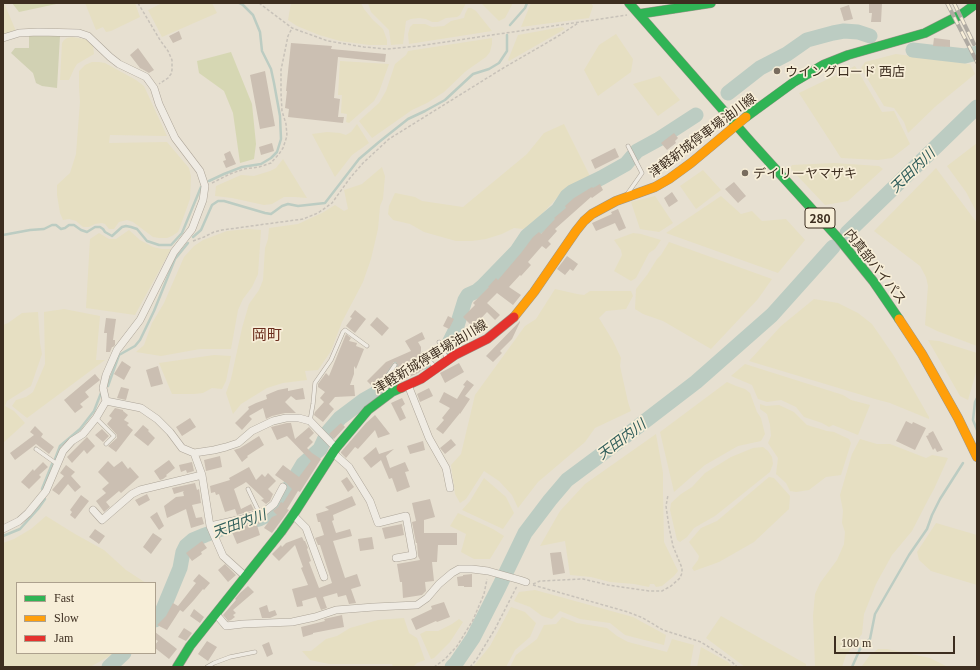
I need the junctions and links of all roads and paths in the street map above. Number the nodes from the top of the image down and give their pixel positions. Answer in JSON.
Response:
{"nodes":[{"id":1,"x":138,"y":3,"type":"edge"},
{"id":2,"x":258,"y":3,"type":"edge"},
{"id":3,"x":630,"y":3,"type":"edge"},
{"id":4,"x":711,"y":3,"type":"edge"},
{"id":5,"x":977,"y":3,"type":"edge"},
{"id":6,"x":639,"y":14,"type":"junction"},
{"id":7,"x":578,"y":23,"type":"junction"},
{"id":8,"x":292,"y":28,"type":"junction"},
{"id":9,"x":3,"y":38,"type":"edge"},
{"id":10,"x":154,"y":88,"type":"junction"},
{"id":11,"x":736,"y":125,"type":"junction"},
{"id":12,"x":628,"y":146,"type":"dead end"},
{"id":13,"x":205,"y":186,"type":"junction"},
{"id":14,"x":625,"y":198,"type":"junction"},
{"id":15,"x":184,"y":240,"type":"junction"},
{"id":16,"x":439,"y":342,"type":"dead end"},
{"id":17,"x":366,"y":346,"type":"dead end"},
{"id":18,"x":423,"y":354,"type":"dead end"},
{"id":19,"x":448,"y":360,"type":"junction"},
{"id":20,"x":395,"y":365,"type":"dead end"},
{"id":21,"x":436,"y":368,"type":"junction"},
{"id":22,"x":408,"y":385,"type":"junction"},
{"id":23,"x":386,"y":389,"type":"junction"},
{"id":24,"x":106,"y":401,"type":"junction"},
{"id":25,"x":96,"y":418,"type":"junction"},
{"id":26,"x":310,"y":421,"type":"junction"},
{"id":27,"x":106,"y":444,"type":"dead end"},
{"id":28,"x":36,"y":449,"type":"dead end"},
{"id":29,"x":334,"y":450,"type":"junction"},
{"id":30,"x":194,"y":453,"type":"junction"},
{"id":31,"x":977,"y":457,"type":"edge"},
{"id":32,"x":58,"y":464,"type":"junction"},
{"id":33,"x":202,"y":475,"type":"junction"},
{"id":34,"x":283,"y":487,"type":"dead end"},
{"id":35,"x":450,"y":488,"type":"dead end"},
{"id":36,"x":248,"y":489,"type":"dead end"},
{"id":37,"x":668,"y":495,"type":"dead end"},
{"id":38,"x":93,"y":510,"type":"dead end"},
{"id":39,"x":260,"y":514,"type":"junction"},
{"id":40,"x":293,"y":515,"type":"junction"},
{"id":41,"x":3,"y":529,"type":"edge"},
{"id":42,"x":212,"y":531,"type":"junction"},
{"id":43,"x":396,"y":558,"type":"dead end"},
{"id":44,"x":492,"y":572,"type":"junction"},
{"id":45,"x":245,"y":576,"type":"junction"},
{"id":46,"x":324,"y":577,"type":"dead end"},
{"id":47,"x":521,"y":580,"type":"joint"},
{"id":48,"x":216,"y":614,"type":"junction"},
{"id":49,"x":255,"y":652,"type":"dead end"},
{"id":50,"x":177,"y":667,"type":"edge"},
{"id":51,"x":207,"y":667,"type":"edge"},
{"id":52,"x":434,"y":667,"type":"edge"},
{"id":53,"x":470,"y":667,"type":"edge"},
{"id":54,"x":737,"y":667,"type":"edge"}],
"edges":[{"from":1,"to":10,"type":"path"},
{"from":2,"to":8,"type":"path"},
{"from":3,"to":6,"type":"main road","name":"内真部バイパス","number":"280"},
{"from":4,"to":6,"type":"main road"},
{"from":5,"to":11,"type":"main road","name":"津軽新城停車場油川線"},
{"from":6,"to":7,"type":"path"},
{"from":6,"to":11,"type":"main road","name":"内真部バイパス","number":"280"},
{"from":7,"to":8,"type":"path"},
{"from":7,"to":15,"type":"path"},
{"from":8,"to":13,"type":"path"},
{"from":9,"to":10,"type":"street"},
{"from":10,"to":13,"type":"street"},
{"from":11,"to":14,"type":"main road","name":"津軽新城停車場油川線"},
{"from":11,"to":31,"type":"main road","name":"内真部バイパス","number":"280"},
{"from":12,"to":14,"type":"lane"},
{"from":13,"to":15,"type":"street"},
{"from":14,"to":19,"type":"main road","name":"津軽新城停車場油川線"},
{"from":15,"to":24,"type":"street"},
{"from":16,"to":19,"type":"lane"},
{"from":17,"to":26,"type":"lane"},
{"from":18,"to":21,"type":"lane"},
{"from":19,"to":21,"type":"main road","name":"津軽新城停車場油川線"},
{"from":20,"to":23,"type":"lane"},
{"from":21,"to":22,"type":"main road","name":"津軽新城停車場油川線"},
{"from":22,"to":23,"type":"main road","name":"津軽新城停車場油川線"},
{"from":22,"to":35,"type":"street"},
{"from":23,"to":29,"type":"main road","name":"津軽新城停車場油川線"},
{"from":24,"to":25,"type":"street"},
{"from":24,"to":30,"type":"street"},
{"from":25,"to":27,"type":"lane"},
{"from":25,"to":32,"type":"street"},
{"from":26,"to":29,"type":"street"},
{"from":26,"to":30,"type":"street"},
{"from":28,"to":32,"type":"lane"},
{"from":29,"to":40,"type":"main road","name":"津軽新城停車場油川線"},
{"from":29,"to":43,"type":"street"},
{"from":30,"to":33,"type":"street"},
{"from":32,"to":41,"type":"street"},
{"from":33,"to":38,"type":"street"},
{"from":33,"to":42,"type":"street"},
{"from":34,"to":39,"type":"street"},
{"from":36,"to":39,"type":"lane"},
{"from":37,"to":54,"type":"path"},
{"from":39,"to":42,"type":"street"},
{"from":40,"to":45,"type":"main road","name":"津軽新城停車場油川線"},
{"from":40,"to":46,"type":"street"},
{"from":42,"to":45,"type":"street"},
{"from":44,"to":47,"type":"street"},
{"from":44,"to":48,"type":"street"},
{"from":44,"to":52,"type":"path"},
{"from":45,"to":48,"type":"main road","name":"津軽新城停車場油川線"},
{"from":47,"to":53,"type":"path"},
{"from":48,"to":50,"type":"main road","name":"津軽新城停車場油川線"},
{"from":49,"to":51,"type":"lane"}]}
